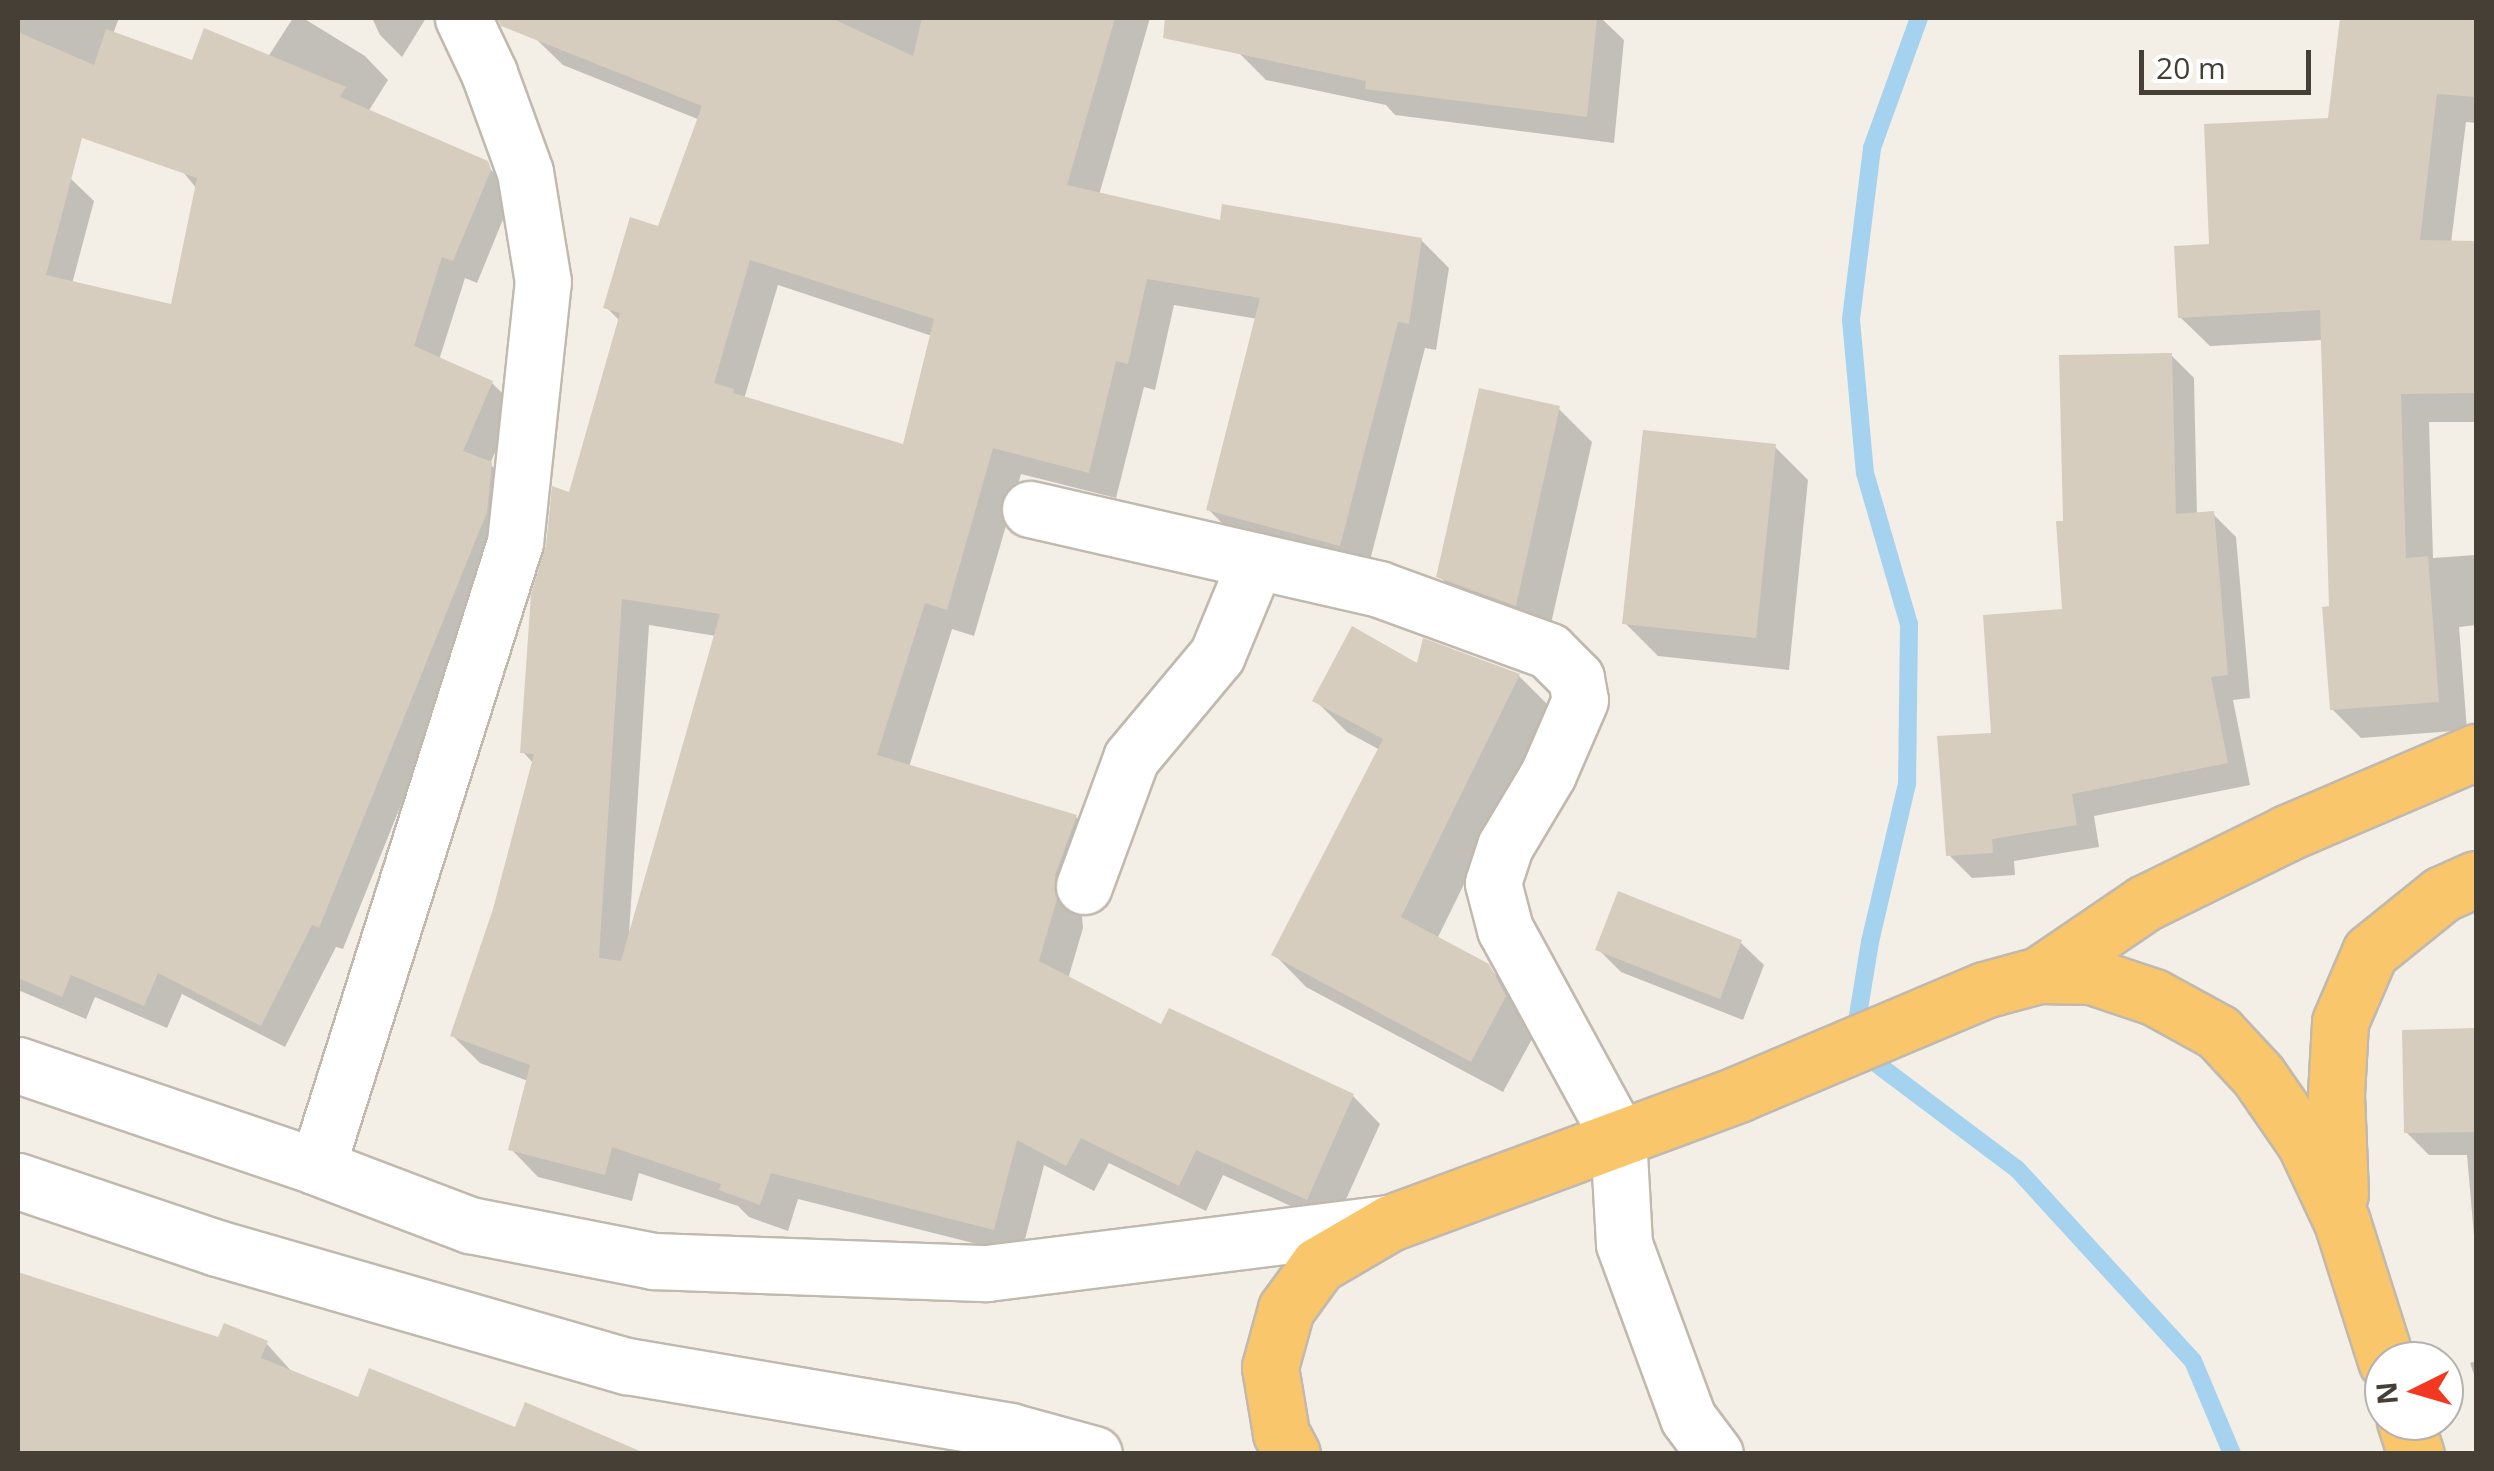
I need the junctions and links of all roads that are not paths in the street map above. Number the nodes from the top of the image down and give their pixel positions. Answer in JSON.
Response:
{"nodes":[{"id":1,"x":462,"y":18,"type":"edge"},
{"id":2,"x":1030,"y":508,"type":"dead end"},
{"id":3,"x":1256,"y":561,"type":"junction"},
{"id":4,"x":2476,"y":752,"type":"edge"},
{"id":5,"x":2476,"y":878,"type":"edge"},
{"id":6,"x":1084,"y":886,"type":"dead end"},
{"id":7,"x":2040,"y":975,"type":"junction"},
{"id":8,"x":18,"y":1065,"type":"edge"},
{"id":9,"x":1618,"y":1136,"type":"junction"},
{"id":10,"x":317,"y":1167,"type":"junction"},
{"id":11,"x":18,"y":1181,"type":"edge"},
{"id":12,"x":2342,"y":1222,"type":"junction"},
{"id":13,"x":1390,"y":1223,"type":"junction"},
{"id":14,"x":2380,"y":1341,"type":"edge"},
{"id":15,"x":1094,"y":1454,"type":"edge"},
{"id":16,"x":1292,"y":1454,"type":"edge"},
{"id":17,"x":1715,"y":1454,"type":"edge"}],
"edges":[{"from":1,"to":10,"type":"street"},
{"from":2,"to":3,"type":"street"},
{"from":3,"to":6,"type":"street"},
{"from":3,"to":9,"type":"street"},
{"from":4,"to":7,"type":"highway"},
{"from":5,"to":12,"type":"highway"},
{"from":7,"to":9,"type":"highway"},
{"from":7,"to":12,"type":"highway"},
{"from":8,"to":10,"type":"street"},
{"from":9,"to":13,"type":"highway"},
{"from":9,"to":17,"type":"street"},
{"from":10,"to":13,"type":"street"},
{"from":11,"to":15,"type":"street"},
{"from":12,"to":14,"type":"highway"},
{"from":13,"to":16,"type":"highway"}]}
